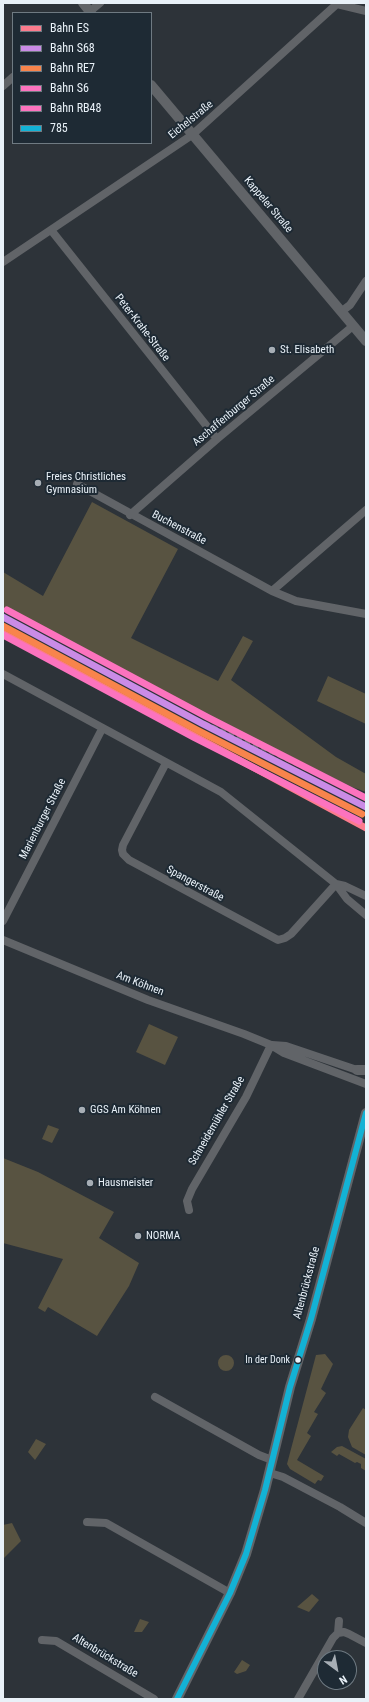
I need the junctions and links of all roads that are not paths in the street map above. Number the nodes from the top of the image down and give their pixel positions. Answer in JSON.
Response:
{"nodes":[{"id":1,"x":83,"y":3,"type":"edge"},
{"id":2,"x":100,"y":3,"type":"edge"},
{"id":3,"x":338,"y":4,"type":"edge"},
{"id":4,"x":366,"y":11,"type":"edge"},
{"id":5,"x":89,"y":12,"type":"edge"},
{"id":6,"x":91,"y":12,"type":"edge"},
{"id":7,"x":12,"y":78,"type":"edge"},
{"id":8,"x":3,"y":86,"type":"edge"},
{"id":9,"x":152,"y":86,"type":"edge"},
{"id":10,"x":192,"y":135,"type":"junction"},
{"id":11,"x":51,"y":230,"type":"junction"},
{"id":12,"x":3,"y":262,"type":"edge"},
{"id":13,"x":366,"y":281,"type":"edge"},
{"id":14,"x":342,"y":311,"type":"junction"},
{"id":15,"x":353,"y":326,"type":"junction"},
{"id":16,"x":366,"y":341,"type":"edge"},
{"id":17,"x":217,"y":439,"type":"junction"},
{"id":18,"x":77,"y":484,"type":"dead end"},
{"id":19,"x":366,"y":510,"type":"edge"},
{"id":20,"x":130,"y":515,"type":"junction"},
{"id":21,"x":272,"y":591,"type":"junction"},
{"id":22,"x":366,"y":614,"type":"edge"},
{"id":23,"x":3,"y":674,"type":"edge"},
{"id":24,"x":102,"y":728,"type":"junction"},
{"id":25,"x":166,"y":763,"type":"junction"},
{"id":26,"x":336,"y":884,"type":"junction"},
{"id":27,"x":366,"y":896,"type":"edge"},
{"id":28,"x":366,"y":915,"type":"edge"},
{"id":29,"x":3,"y":921,"type":"edge"},
{"id":30,"x":3,"y":940,"type":"edge"},
{"id":31,"x":271,"y":1045,"type":"junction"},
{"id":32,"x":362,"y":1070,"type":"edge"},
{"id":33,"x":366,"y":1084,"type":"edge"},
{"id":34,"x":366,"y":1113,"type":"edge"},
{"id":35,"x":189,"y":1210,"type":"dead end"},
{"id":36,"x":155,"y":1397,"type":"dead end"},
{"id":37,"x":272,"y":1460,"type":"junction"},
{"id":38,"x":270,"y":1473,"type":"junction"},
{"id":39,"x":87,"y":1522,"type":"dead end"},
{"id":40,"x":366,"y":1523,"type":"edge"},
{"id":41,"x":230,"y":1593,"type":"junction"},
{"id":42,"x":339,"y":1621,"type":"dead end"},
{"id":43,"x":338,"y":1633,"type":"junction"},
{"id":44,"x":42,"y":1640,"type":"dead end"},
{"id":45,"x":366,"y":1643,"type":"edge"},
{"id":46,"x":154,"y":1699,"type":"edge"},
{"id":47,"x":177,"y":1699,"type":"edge"},
{"id":48,"x":298,"y":1699,"type":"edge"}],
"edges":[{"from":1,"to":5,"type":"street"},
{"from":2,"to":6,"type":"street"},
{"from":3,"to":4,"type":"street"},
{"from":3,"to":10,"type":"street","name":"Eichelstraße"},
{"from":7,"to":8,"type":"street"},
{"from":9,"to":10,"type":"street","name":"Kappeler Straße"},
{"from":10,"to":11,"type":"street","name":"Eichelstraße"},
{"from":10,"to":14,"type":"street","name":"Kappeler Straße"},
{"from":11,"to":12,"type":"street","name":"Eichelstraße"},
{"from":11,"to":17,"type":"street","name":"Peter-Krahe-Straße"},
{"from":13,"to":14,"type":"street"},
{"from":14,"to":15,"type":"street","name":"Kappeler Straße"},
{"from":15,"to":16,"type":"street","name":"Kappeler Straße"},
{"from":15,"to":17,"type":"street","name":"Aschaffenburger Straße"},
{"from":17,"to":20,"type":"street","name":"Aschaffenburger Straße"},
{"from":18,"to":20,"type":"street","name":"Buchenstraße"},
{"from":19,"to":21,"type":"street"},
{"from":20,"to":21,"type":"street","name":"Buchenstraße"},
{"from":21,"to":22,"type":"street","name":"Buchenstraße"},
{"from":23,"to":24,"type":"street"},
{"from":24,"to":25,"type":"street"},
{"from":24,"to":29,"type":"street","name":"Marienburger Straße"},
{"from":25,"to":26,"type":"street"},
{"from":25,"to":26,"type":"street","name":"Spangerstraße"},
{"from":26,"to":27,"type":"street"},
{"from":26,"to":28,"type":"street"},
{"from":30,"to":31,"type":"street","name":"Am Köhnen"},
{"from":31,"to":32,"type":"street","name":"Am Köhnen"},
{"from":31,"to":33,"type":"street","name":"Am Köhnen"},
{"from":31,"to":35,"type":"street","name":"Schneidemühler Straße"},
{"from":34,"to":37,"type":"street","name":"Altenbrückstraße"},
{"from":36,"to":37,"type":"street"},
{"from":37,"to":38,"type":"street","name":"Altenbrückstraße"},
{"from":38,"to":40,"type":"street"},
{"from":38,"to":41,"type":"street","name":"Altenbrückstraße"},
{"from":39,"to":41,"type":"street"},
{"from":41,"to":47,"type":"street","name":"Altenbrückstraße"},
{"from":42,"to":43,"type":"street"},
{"from":43,"to":45,"type":"street"},
{"from":43,"to":48,"type":"street"},
{"from":44,"to":46,"type":"street","name":"Altenbrückstraße"}]}
